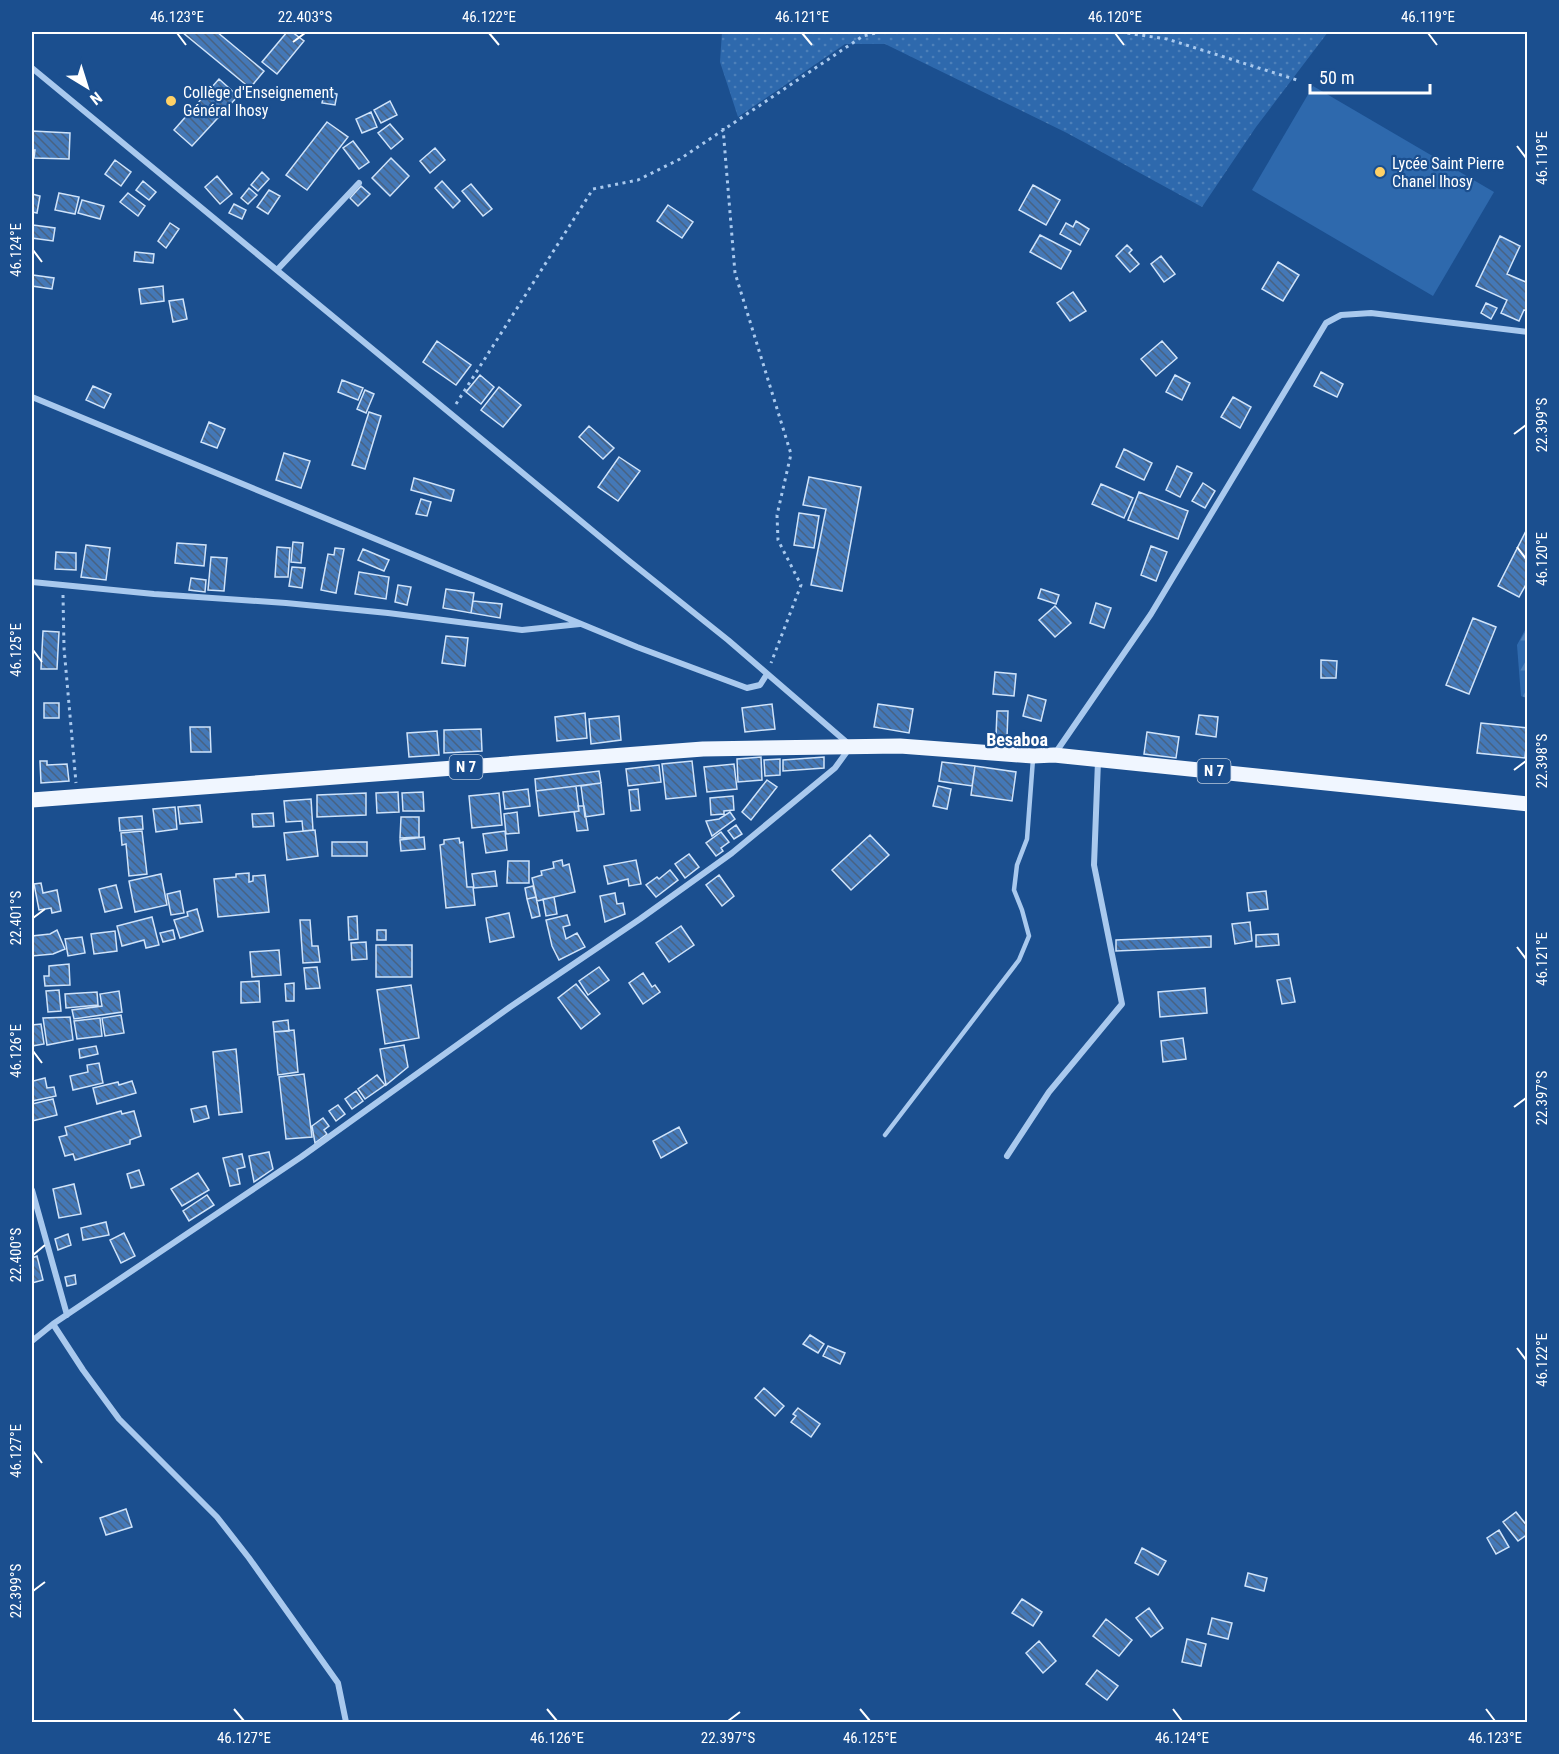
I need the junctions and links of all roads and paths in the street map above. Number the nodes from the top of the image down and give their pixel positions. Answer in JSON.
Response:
{"nodes":[{"id":1,"x":880,"y":32,"type":"edge"},
{"id":2,"x":1120,"y":32,"type":"edge"},
{"id":3,"x":32,"y":68,"type":"edge"},
{"id":4,"x":1297,"y":80,"type":"dead end"},
{"id":5,"x":723,"y":129,"type":"junction"},
{"id":6,"x":358,"y":183,"type":"dead end"},
{"id":7,"x":277,"y":270,"type":"junction"},
{"id":8,"x":1527,"y":332,"type":"edge"},
{"id":9,"x":32,"y":397,"type":"edge"},
{"id":10,"x":450,"y":413,"type":"junction"},
{"id":11,"x":32,"y":582,"type":"edge"},
{"id":12,"x":63,"y":586,"type":"junction"},
{"id":13,"x":581,"y":624,"type":"junction"},
{"id":14,"x":767,"y":674,"type":"junction"},
{"id":15,"x":851,"y":746,"type":"junction"},
{"id":16,"x":1054,"y":755,"type":"junction"},
{"id":17,"x":1033,"y":756,"type":"junction"},
{"id":18,"x":1098,"y":760,"type":"junction"},
{"id":19,"x":78,"y":797,"type":"junction"},
{"id":20,"x":32,"y":800,"type":"edge"},
{"id":21,"x":1527,"y":804,"type":"edge"},
{"id":22,"x":885,"y":1135,"type":"dead end"},
{"id":23,"x":1007,"y":1156,"type":"dead end"},
{"id":24,"x":32,"y":1190,"type":"edge"},
{"id":25,"x":67,"y":1315,"type":"junction"},
{"id":26,"x":53,"y":1324,"type":"junction"},
{"id":27,"x":32,"y":1341,"type":"edge"},
{"id":28,"x":346,"y":1722,"type":"edge"}],
"edges":[{"from":1,"to":5,"type":"path"},
{"from":2,"to":4,"type":"path"},
{"from":3,"to":7,"type":"street"},
{"from":5,"to":10,"type":"path"},
{"from":5,"to":14,"type":"path"},
{"from":6,"to":7,"type":"street"},
{"from":7,"to":10,"type":"street"},
{"from":8,"to":16,"type":"street"},
{"from":9,"to":13,"type":"street"},
{"from":10,"to":14,"type":"street"},
{"from":11,"to":12,"type":"street"},
{"from":12,"to":13,"type":"street"},
{"from":12,"to":19,"type":"path"},
{"from":13,"to":14,"type":"street"},
{"from":14,"to":15,"type":"street"},
{"from":15,"to":17,"type":"main road","number":"N 7"},
{"from":15,"to":19,"type":"main road","number":"N 7"},
{"from":15,"to":25,"type":"street"},
{"from":16,"to":17,"type":"main road","number":"N 7"},
{"from":16,"to":18,"type":"main road","number":"N 7"},
{"from":17,"to":22,"type":"lane"},
{"from":18,"to":21,"type":"main road","number":"N 7"},
{"from":18,"to":23,"type":"street"},
{"from":19,"to":20,"type":"main road","number":"N 7"},
{"from":24,"to":25,"type":"street"},
{"from":25,"to":26,"type":"street"},
{"from":26,"to":27,"type":"street"},
{"from":26,"to":28,"type":"street"}]}
